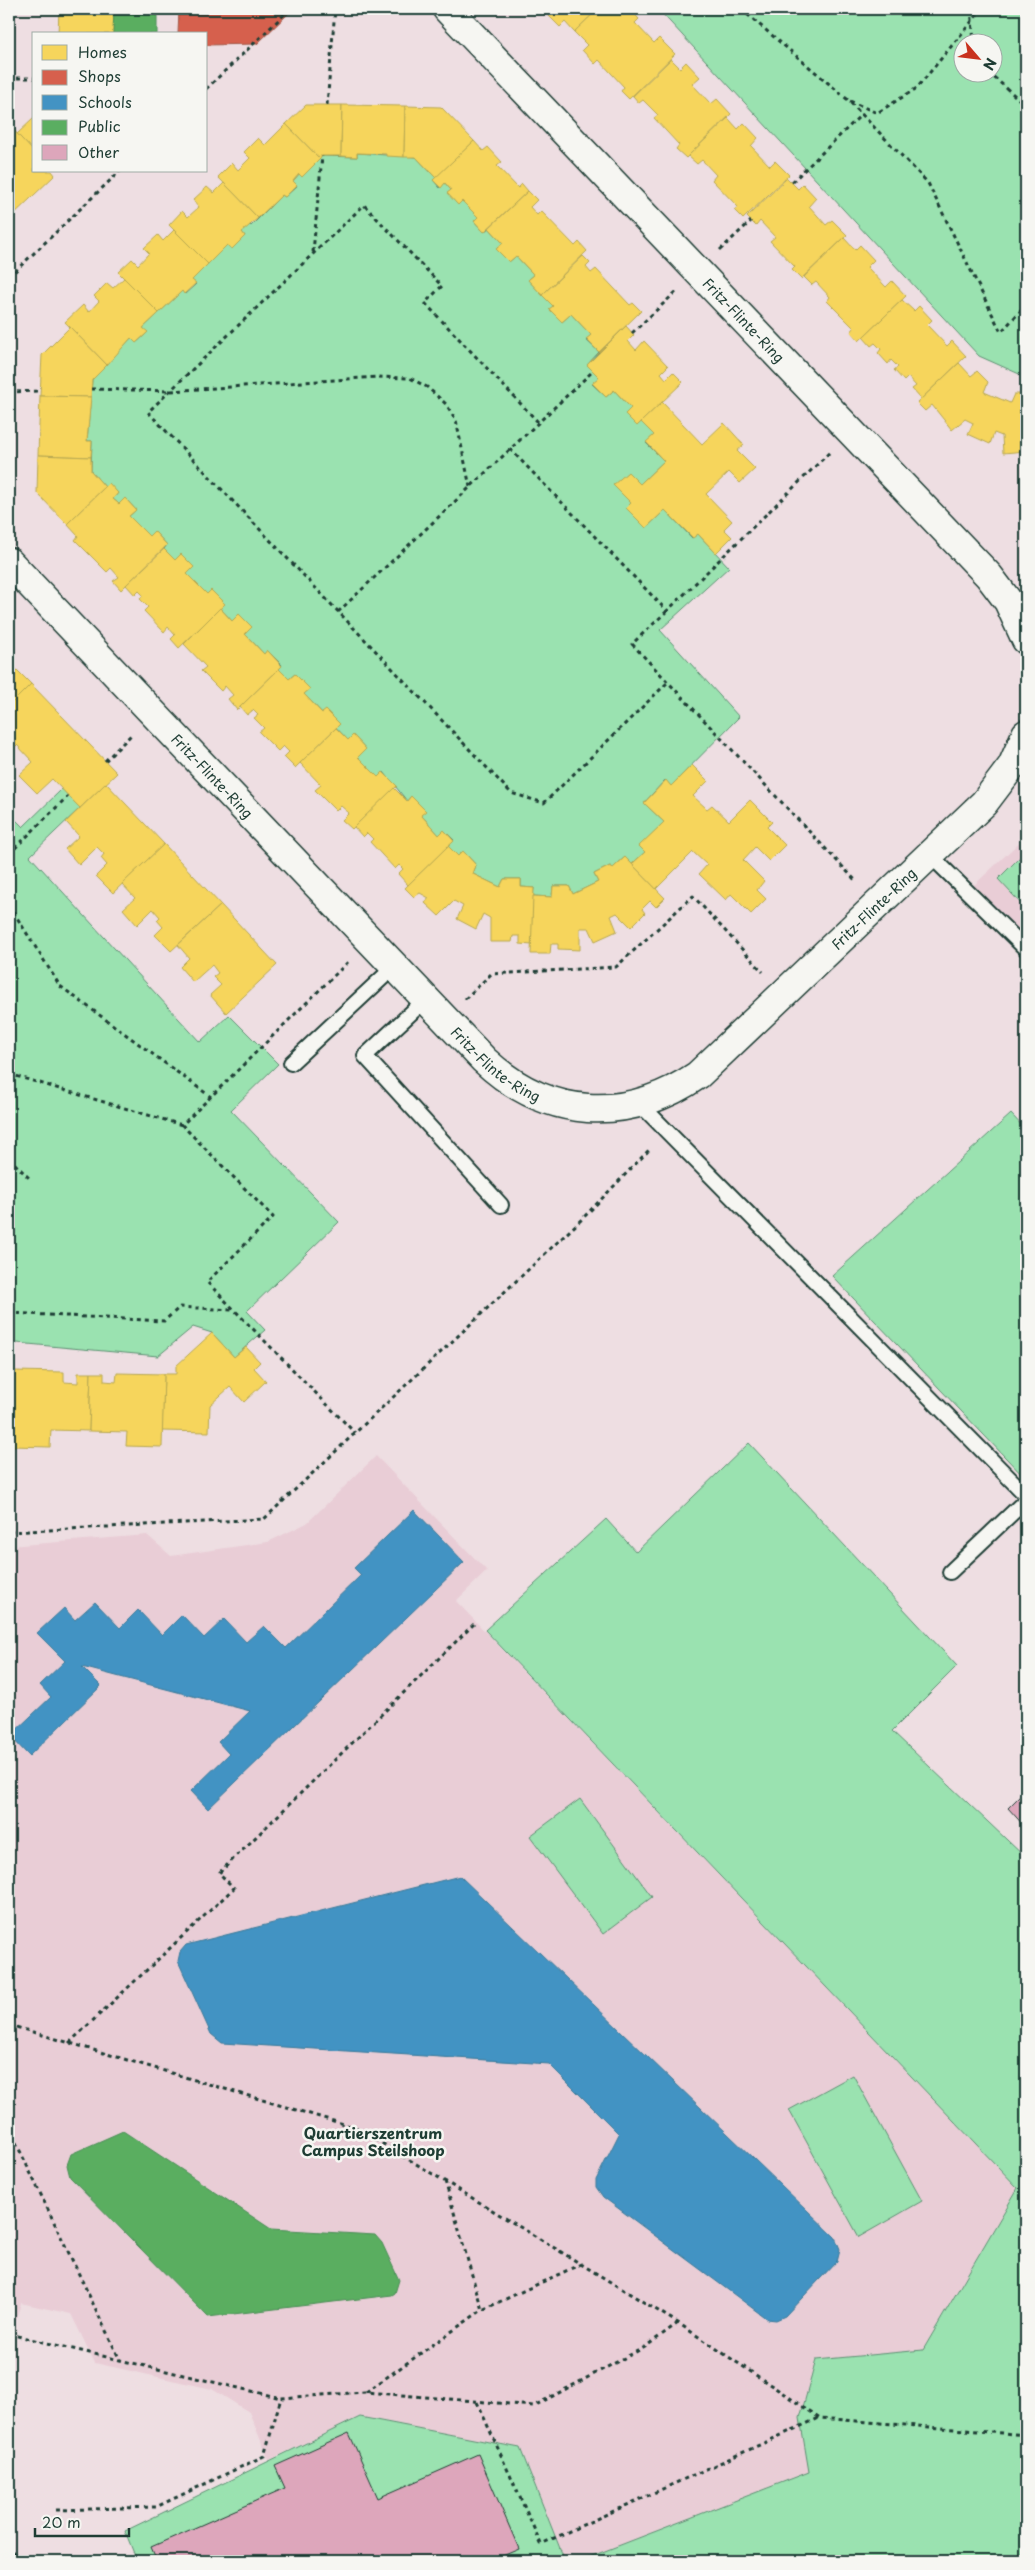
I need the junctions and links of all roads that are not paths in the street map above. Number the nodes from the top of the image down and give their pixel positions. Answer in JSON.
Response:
{"nodes":[{"id":1,"x":447,"y":9,"type":"edge"},
{"id":2,"x":9,"y":562,"type":"edge"},
{"id":3,"x":1026,"y":640,"type":"edge"},
{"id":4,"x":1026,"y":734,"type":"edge"},
{"id":5,"x":930,"y":854,"type":"junction"},
{"id":6,"x":1026,"y":948,"type":"edge"},
{"id":7,"x":395,"y":966,"type":"junction"},
{"id":8,"x":426,"y":999,"type":"junction"},
{"id":9,"x":291,"y":1063,"type":"dead end"},
{"id":10,"x":640,"y":1104,"type":"junction"},
{"id":11,"x":501,"y":1204,"type":"dead end"},
{"id":12,"x":1026,"y":1495,"type":"edge"},
{"id":13,"x":1026,"y":1500,"type":"edge"},
{"id":14,"x":950,"y":1572,"type":"dead end"}],
"edges":[{"from":1,"to":3,"type":"street","name":"Fritz-Flinte-Ring"},
{"from":2,"to":7,"type":"street","name":"Fritz-Flinte-Ring"},
{"from":4,"to":5,"type":"street","name":"Fritz-Flinte-Ring"},
{"from":5,"to":6,"type":"lane"},
{"from":5,"to":10,"type":"street","name":"Fritz-Flinte-Ring"},
{"from":7,"to":8,"type":"street","name":"Fritz-Flinte-Ring"},
{"from":7,"to":9,"type":"lane"},
{"from":8,"to":10,"type":"street","name":"Fritz-Flinte-Ring"},
{"from":8,"to":11,"type":"lane"},
{"from":10,"to":12,"type":"lane"},
{"from":13,"to":14,"type":"lane"}]}
